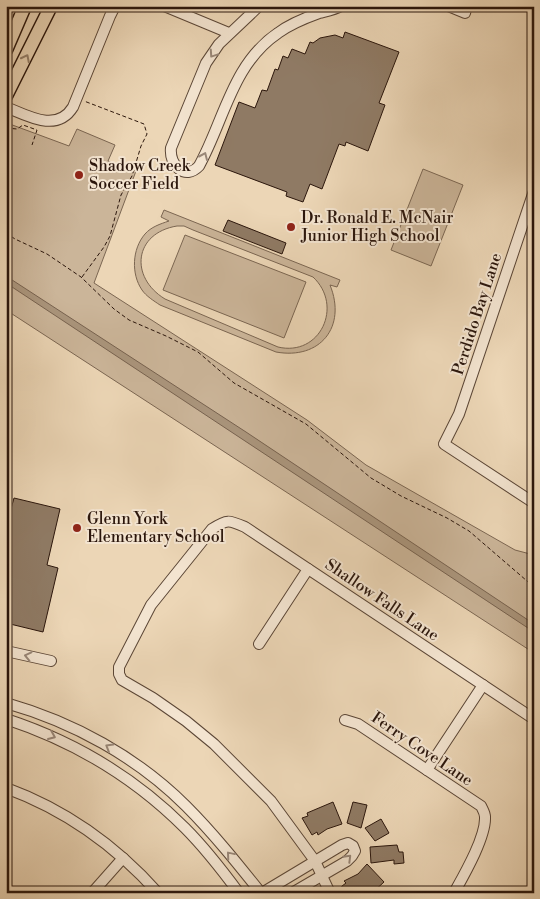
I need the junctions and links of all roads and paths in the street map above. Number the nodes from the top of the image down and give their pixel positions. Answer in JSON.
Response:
{"nodes":[{"id":1,"x":26,"y":6,"type":"edge"},
{"id":2,"x":51,"y":6,"type":"edge"},
{"id":3,"x":115,"y":6,"type":"edge"},
{"id":4,"x":164,"y":6,"type":"edge"},
{"id":5,"x":259,"y":6,"type":"edge"},
{"id":6,"x":341,"y":6,"type":"edge"},
{"id":7,"x":448,"y":6,"type":"edge"},
{"id":8,"x":467,"y":6,"type":"edge"},
{"id":9,"x":229,"y":34,"type":"junction"},
{"id":10,"x":6,"y":50,"type":"edge"},
{"id":11,"x":6,"y":96,"type":"edge"},
{"id":12,"x":76,"y":99,"type":"junction"},
{"id":13,"x":6,"y":107,"type":"edge"},
{"id":14,"x":6,"y":128,"type":"edge"},
{"id":15,"x":32,"y":145,"type":"dead end"},
{"id":16,"x":534,"y":191,"type":"edge"},
{"id":17,"x":6,"y":232,"type":"edge"},
{"id":18,"x":81,"y":277,"type":"junction"},
{"id":19,"x":534,"y":503,"type":"edge"},
{"id":20,"x":308,"y":569,"type":"junction"},
{"id":21,"x":534,"y":587,"type":"edge"},
{"id":22,"x":259,"y":644,"type":"dead end"},
{"id":23,"x":6,"y":651,"type":"edge"},
{"id":24,"x":51,"y":661,"type":"dead end"},
{"id":25,"x":483,"y":685,"type":"junction"},
{"id":26,"x":6,"y":703,"type":"edge"},
{"id":27,"x":6,"y":719,"type":"edge"},
{"id":28,"x":534,"y":719,"type":"edge"},
{"id":29,"x":344,"y":720,"type":"dead end"},
{"id":30,"x":427,"y":770,"type":"junction"},
{"id":31,"x":6,"y":788,"type":"edge"},
{"id":32,"x":123,"y":858,"type":"junction"},
{"id":33,"x":315,"y":861,"type":"junction"},
{"id":34,"x":322,"y":875,"type":"junction"},
{"id":35,"x":92,"y":893,"type":"edge"},
{"id":36,"x":158,"y":893,"type":"edge"},
{"id":37,"x":239,"y":893,"type":"edge"},
{"id":38,"x":261,"y":893,"type":"edge"},
{"id":39,"x":292,"y":893,"type":"edge"},
{"id":40,"x":330,"y":893,"type":"edge"},
{"id":41,"x":454,"y":893,"type":"edge"}],
"edges":[{"from":1,"to":10,"type":"main road"},
{"from":11,"to":2,"type":"main road","one_way":true},
{"from":3,"to":12,"type":"street"},
{"from":4,"to":9,"type":"street"},
{"from":5,"to":9,"type":"street"},
{"from":9,"to":6,"type":"street","one_way":true},
{"from":7,"to":8,"type":"street"},
{"from":12,"to":13,"type":"street"},
{"from":12,"to":18,"type":"path"},
{"from":14,"to":15,"type":"path"},
{"from":16,"to":19,"type":"street","name":"Perdido Bay Lane"},
{"from":17,"to":18,"type":"path"},
{"from":18,"to":21,"type":"path"},
{"from":20,"to":22,"type":"street"},
{"from":20,"to":25,"type":"street","name":"Shallow Falls Lane"},
{"from":20,"to":33,"type":"street","name":"Shallow Falls Lane"},
{"from":24,"to":23,"type":"street","one_way":true},
{"from":25,"to":28,"type":"street","name":"Shallow Falls Lane"},
{"from":25,"to":30,"type":"street"},
{"from":38,"to":26,"type":"street","one_way":true},
{"from":27,"to":37,"type":"street","one_way":true},
{"from":29,"to":30,"type":"street","name":"Ferry Cove Lane"},
{"from":30,"to":41,"type":"street","name":"Ferry Cove Lane"},
{"from":31,"to":32,"type":"street"},
{"from":32,"to":35,"type":"street"},
{"from":32,"to":36,"type":"street"},
{"from":33,"to":34,"type":"street"},
{"from":34,"to":33,"type":"street","one_way":true},
{"from":33,"to":38,"type":"street"},
{"from":34,"to":39,"type":"street"},
{"from":34,"to":40,"type":"street"}]}
